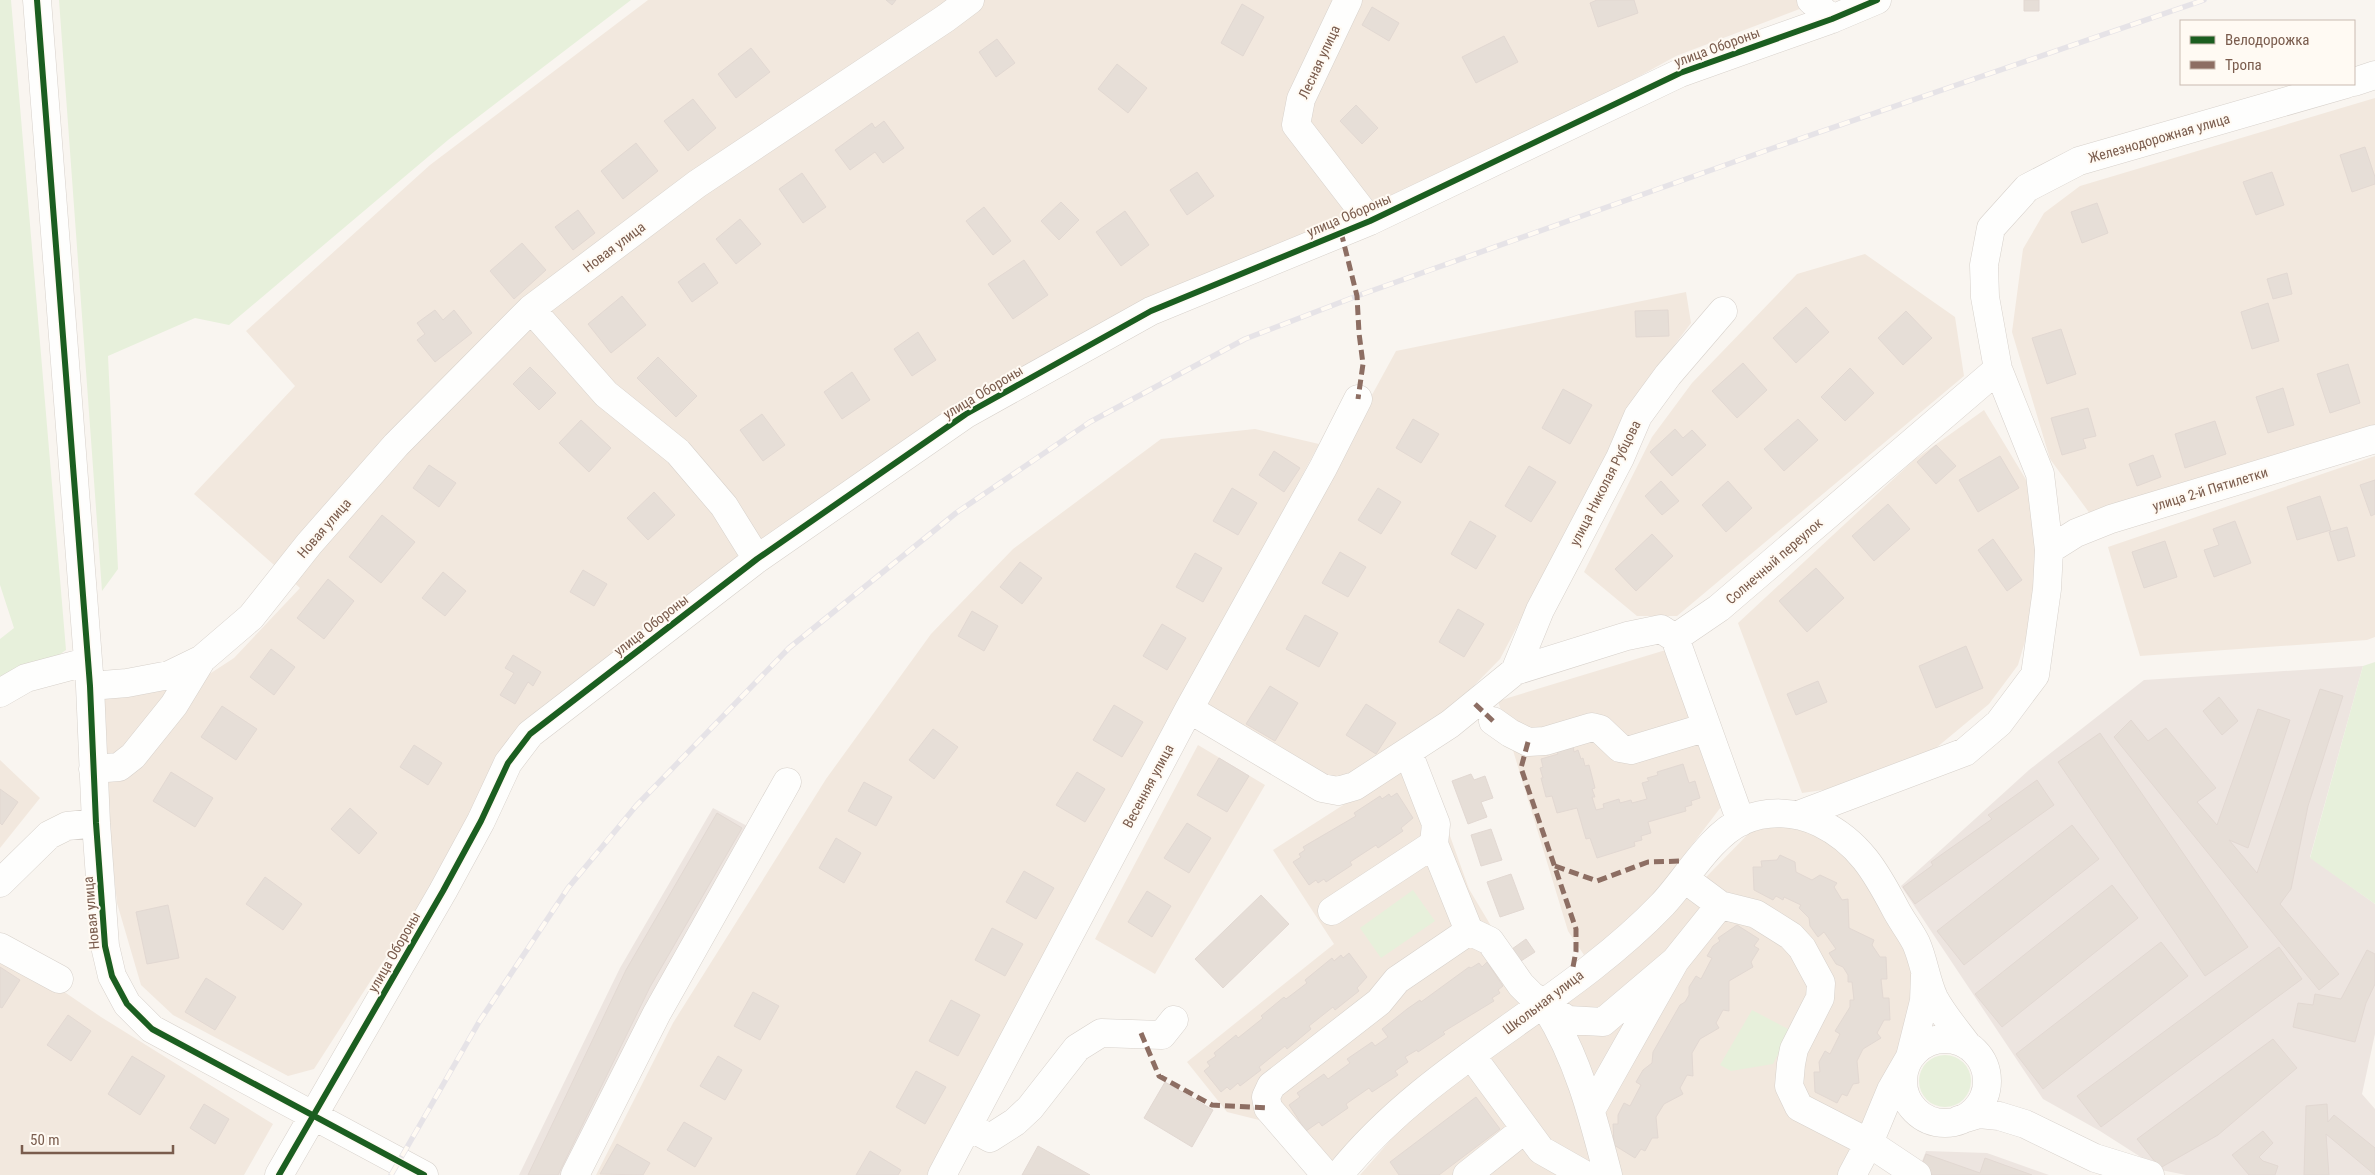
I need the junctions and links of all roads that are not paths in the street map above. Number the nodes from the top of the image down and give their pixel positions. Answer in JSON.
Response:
{"nodes":[{"id":1,"x":37,"y":0,"type":"edge"},
{"id":2,"x":970,"y":0,"type":"edge"},
{"id":3,"x":1348,"y":0,"type":"edge"},
{"id":4,"x":1811,"y":0,"type":"edge"},
{"id":5,"x":1877,"y":0,"type":"edge"},
{"id":6,"x":1832,"y":19,"type":"junction"},
{"id":7,"x":2375,"y":75,"type":"edge"},
{"id":8,"x":2355,"y":82,"type":"edge"},
{"id":9,"x":2343,"y":85,"type":"edge"},
{"id":10,"x":1370,"y":221,"type":"junction"},
{"id":11,"x":531,"y":309,"type":"junction"},
{"id":12,"x":1723,"y":311,"type":"dead end"},
{"id":13,"x":1998,"y":369,"type":"junction"},
{"id":14,"x":1358,"y":399,"type":"dead end"},
{"id":15,"x":2375,"y":439,"type":"edge"},
{"id":16,"x":2049,"y":550,"type":"junction"},
{"id":17,"x":757,"y":559,"type":"junction"},
{"id":18,"x":1674,"y":638,"type":"junction"},
{"id":19,"x":202,"y":659,"type":"junction"},
{"id":20,"x":1515,"y":671,"type":"junction"},
{"id":21,"x":88,"y":674,"type":"junction"},
{"id":22,"x":0,"y":693,"type":"edge"},
{"id":23,"x":1189,"y":709,"type":"junction"},
{"id":24,"x":1494,"y":721,"type":"dead end"},
{"id":25,"x":1707,"y":727,"type":"junction"},
{"id":26,"x":1408,"y":752,"type":"junction"},
{"id":27,"x":93,"y":769,"type":"junction"},
{"id":28,"x":787,"y":782,"type":"dead end"},
{"id":29,"x":1798,"y":815,"type":"junction"},
{"id":30,"x":1740,"y":822,"type":"junction"},
{"id":31,"x":96,"y":823,"type":"junction"},
{"id":32,"x":1434,"y":844,"type":"junction"},
{"id":33,"x":1685,"y":879,"type":"junction"},
{"id":34,"x":0,"y":883,"type":"edge"},
{"id":35,"x":1720,"y":905,"type":"junction"},
{"id":36,"x":1332,"y":910,"type":"dead end"},
{"id":37,"x":1469,"y":931,"type":"junction"},
{"id":38,"x":0,"y":947,"type":"edge"},
{"id":39,"x":1675,"y":961,"type":"junction"},
{"id":40,"x":1925,"y":971,"type":"junction"},
{"id":41,"x":59,"y":979,"type":"dead end"},
{"id":42,"x":1542,"y":1003,"type":"junction"},
{"id":43,"x":1174,"y":1020,"type":"dead end"},
{"id":44,"x":1603,"y":1022,"type":"junction"},
{"id":45,"x":1968,"y":1046,"type":"junction"},
{"id":46,"x":1471,"y":1055,"type":"junction"},
{"id":47,"x":1910,"y":1057,"type":"junction"},
{"id":48,"x":1620,"y":1058,"type":"junction"},
{"id":49,"x":1987,"y":1079,"type":"junction"},
{"id":50,"x":1591,"y":1110,"type":"junction"},
{"id":51,"x":314,"y":1115,"type":"junction"},
{"id":52,"x":1946,"y":1120,"type":"junction"},
{"id":53,"x":2025,"y":1124,"type":"junction"},
{"id":54,"x":968,"y":1126,"type":"junction"},
{"id":55,"x":1524,"y":1129,"type":"junction"},
{"id":56,"x":1869,"y":1143,"type":"junction"},
{"id":57,"x":279,"y":1175,"type":"edge"},
{"id":58,"x":424,"y":1175,"type":"edge"},
{"id":59,"x":575,"y":1175,"type":"edge"},
{"id":60,"x":942,"y":1175,"type":"edge"},
{"id":61,"x":1326,"y":1175,"type":"edge"},
{"id":62,"x":1339,"y":1175,"type":"edge"},
{"id":63,"x":1467,"y":1175,"type":"edge"},
{"id":64,"x":1586,"y":1175,"type":"edge"},
{"id":65,"x":1608,"y":1175,"type":"edge"},
{"id":66,"x":1852,"y":1175,"type":"edge"},
{"id":67,"x":1917,"y":1175,"type":"edge"},
{"id":68,"x":2150,"y":1175,"type":"edge"}],
"edges":[{"from":1,"to":21,"type":"street"},
{"from":2,"to":11,"type":"street","name":"Новая улица"},
{"from":3,"to":10,"type":"street","name":"Лесная улица"},
{"from":4,"to":6,"type":"street"},
{"from":5,"to":6,"type":"street","name":"улица Обороны"},
{"from":6,"to":10,"type":"street","name":"улица Обороны"},
{"from":7,"to":8,"type":"street"},
{"from":9,"to":13,"type":"street","name":"Железнодорожная улица"},
{"from":10,"to":17,"type":"street","name":"улица Обороны"},
{"from":11,"to":17,"type":"street"},
{"from":11,"to":19,"type":"street","name":"Новая улица"},
{"from":12,"to":20,"type":"street","name":"улица Николая Рубцова"},
{"from":13,"to":16,"type":"street"},
{"from":13,"to":18,"type":"street","name":"Солнечный переулок"},
{"from":14,"to":23,"type":"street","name":"Весенняя улица"},
{"from":15,"to":16,"type":"street","name":"улица 2-й Пятилетки"},
{"from":16,"to":29,"type":"street"},
{"from":17,"to":51,"type":"street","name":"улица Обороны"},
{"from":18,"to":20,"type":"street"},
{"from":18,"to":25,"type":"street"},
{"from":19,"to":21,"type":"street","name":"Новая улица"},
{"from":19,"to":27,"type":"street"},
{"from":20,"to":26,"type":"street"},
{"from":21,"to":22,"type":"street"},
{"from":21,"to":27,"type":"street","name":"Новая улица"},
{"from":23,"to":26,"type":"street"},
{"from":23,"to":54,"type":"street","name":"Весенняя улица"},
{"from":24,"to":25,"type":"street"},
{"from":25,"to":30,"type":"street"},
{"from":26,"to":32,"type":"street"},
{"from":27,"to":31,"type":"street","name":"Новая улица"},
{"from":28,"to":59,"type":"street"},
{"from":29,"to":30,"type":"street","name":"Школьная улица"},
{"from":29,"to":40,"type":"street"},
{"from":30,"to":33,"type":"street","name":"Школьная улица"},
{"from":31,"to":34,"type":"street"},
{"from":31,"to":51,"type":"street","name":"Новая улица"},
{"from":32,"to":36,"type":"street"},
{"from":32,"to":37,"type":"street"},
{"from":33,"to":35,"type":"street"},
{"from":33,"to":42,"type":"street","name":"Школьная улица"},
{"from":35,"to":39,"type":"street"},
{"from":35,"to":56,"type":"street"},
{"from":37,"to":42,"type":"street"},
{"from":37,"to":61,"type":"street"},
{"from":38,"to":41,"type":"street"},
{"from":39,"to":44,"type":"street"},
{"from":39,"to":48,"type":"street"},
{"from":40,"to":45,"type":"street"},
{"from":40,"to":47,"type":"street"},
{"from":42,"to":44,"type":"street"},
{"from":42,"to":46,"type":"street","name":"Школьная улица"},
{"from":42,"to":50,"type":"street"},
{"from":43,"to":54,"type":"street"},
{"from":44,"to":48,"type":"street"},
{"from":45,"to":47,"type":"street"},
{"from":45,"to":49,"type":"street"},
{"from":46,"to":55,"type":"street"},
{"from":46,"to":62,"type":"street","name":"Школьная улица"},
{"from":47,"to":52,"type":"street"},
{"from":47,"to":56,"type":"street"},
{"from":48,"to":50,"type":"street"},
{"from":49,"to":52,"type":"street"},
{"from":49,"to":53,"type":"street"},
{"from":50,"to":65,"type":"street"},
{"from":51,"to":57,"type":"street","name":"улица Обороны"},
{"from":51,"to":58,"type":"street","name":"Новая улица"},
{"from":52,"to":53,"type":"street"},
{"from":52,"to":56,"type":"street"},
{"from":53,"to":68,"type":"street"},
{"from":54,"to":60,"type":"street","name":"Весенняя улица"},
{"from":55,"to":63,"type":"street"},
{"from":55,"to":64,"type":"street"},
{"from":56,"to":66,"type":"street"},
{"from":56,"to":67,"type":"street"}]}
